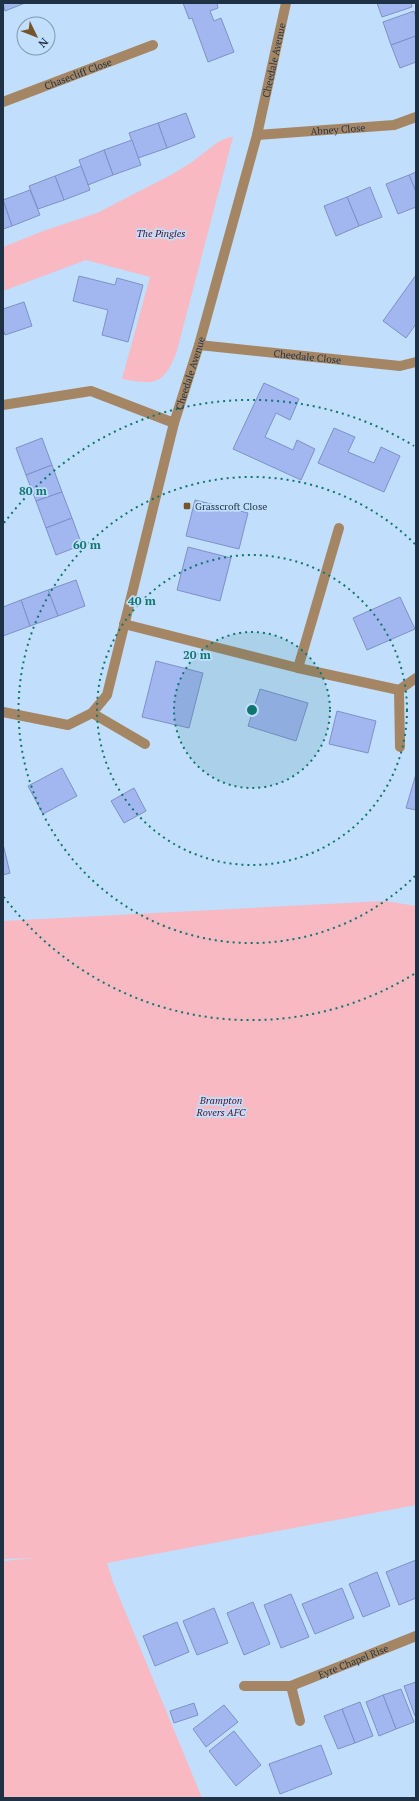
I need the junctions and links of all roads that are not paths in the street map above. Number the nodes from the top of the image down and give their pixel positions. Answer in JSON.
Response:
{"nodes":[{"id":1,"x":286,"y":3,"type":"edge"},
{"id":2,"x":153,"y":45,"type":"dead end"},
{"id":3,"x":3,"y":102,"type":"edge"},
{"id":4,"x":416,"y":117,"type":"edge"},
{"id":5,"x":258,"y":135,"type":"junction"},
{"id":6,"x":199,"y":345,"type":"junction"},
{"id":7,"x":416,"y":362,"type":"edge"},
{"id":8,"x":3,"y":405,"type":"edge"},
{"id":9,"x":174,"y":423,"type":"junction"},
{"id":10,"x":339,"y":528,"type":"dead end"},
{"id":11,"x":124,"y":624,"type":"junction"},
{"id":12,"x":298,"y":668,"type":"junction"},
{"id":13,"x":416,"y":678,"type":"edge"},
{"id":14,"x":399,"y":690,"type":"junction"},
{"id":15,"x":3,"y":712,"type":"edge"},
{"id":16,"x":92,"y":713,"type":"junction"},
{"id":17,"x":145,"y":744,"type":"dead end"},
{"id":18,"x":400,"y":747,"type":"dead end"},
{"id":19,"x":416,"y":1636,"type":"edge"},
{"id":20,"x":244,"y":1686,"type":"dead end"},
{"id":21,"x":291,"y":1686,"type":"junction"},
{"id":22,"x":300,"y":1721,"type":"dead end"}],
"edges":[{"from":1,"to":5,"type":"street","name":"Cheedale Avenue"},
{"from":2,"to":3,"type":"street","name":"Chasecliff Close"},
{"from":4,"to":5,"type":"street","name":"Abney Close"},
{"from":5,"to":6,"type":"street","name":"Cheedale Avenue"},
{"from":6,"to":7,"type":"street","name":"Cheedale Close"},
{"from":6,"to":9,"type":"street","name":"Cheedale Avenue"},
{"from":8,"to":9,"type":"street"},
{"from":9,"to":11,"type":"street","name":"Cheedale Avenue"},
{"from":10,"to":12,"type":"street"},
{"from":11,"to":12,"type":"street"},
{"from":11,"to":16,"type":"street","name":"Cheedale Avenue"},
{"from":12,"to":14,"type":"street"},
{"from":13,"to":14,"type":"street"},
{"from":14,"to":18,"type":"street"},
{"from":15,"to":16,"type":"street","name":"Cheedale Avenue"},
{"from":16,"to":17,"type":"street"},
{"from":19,"to":21,"type":"street","name":"Eyre Chapel Rise"},
{"from":20,"to":21,"type":"street","name":"Eyre Chapel Rise"},
{"from":21,"to":22,"type":"street"}]}
